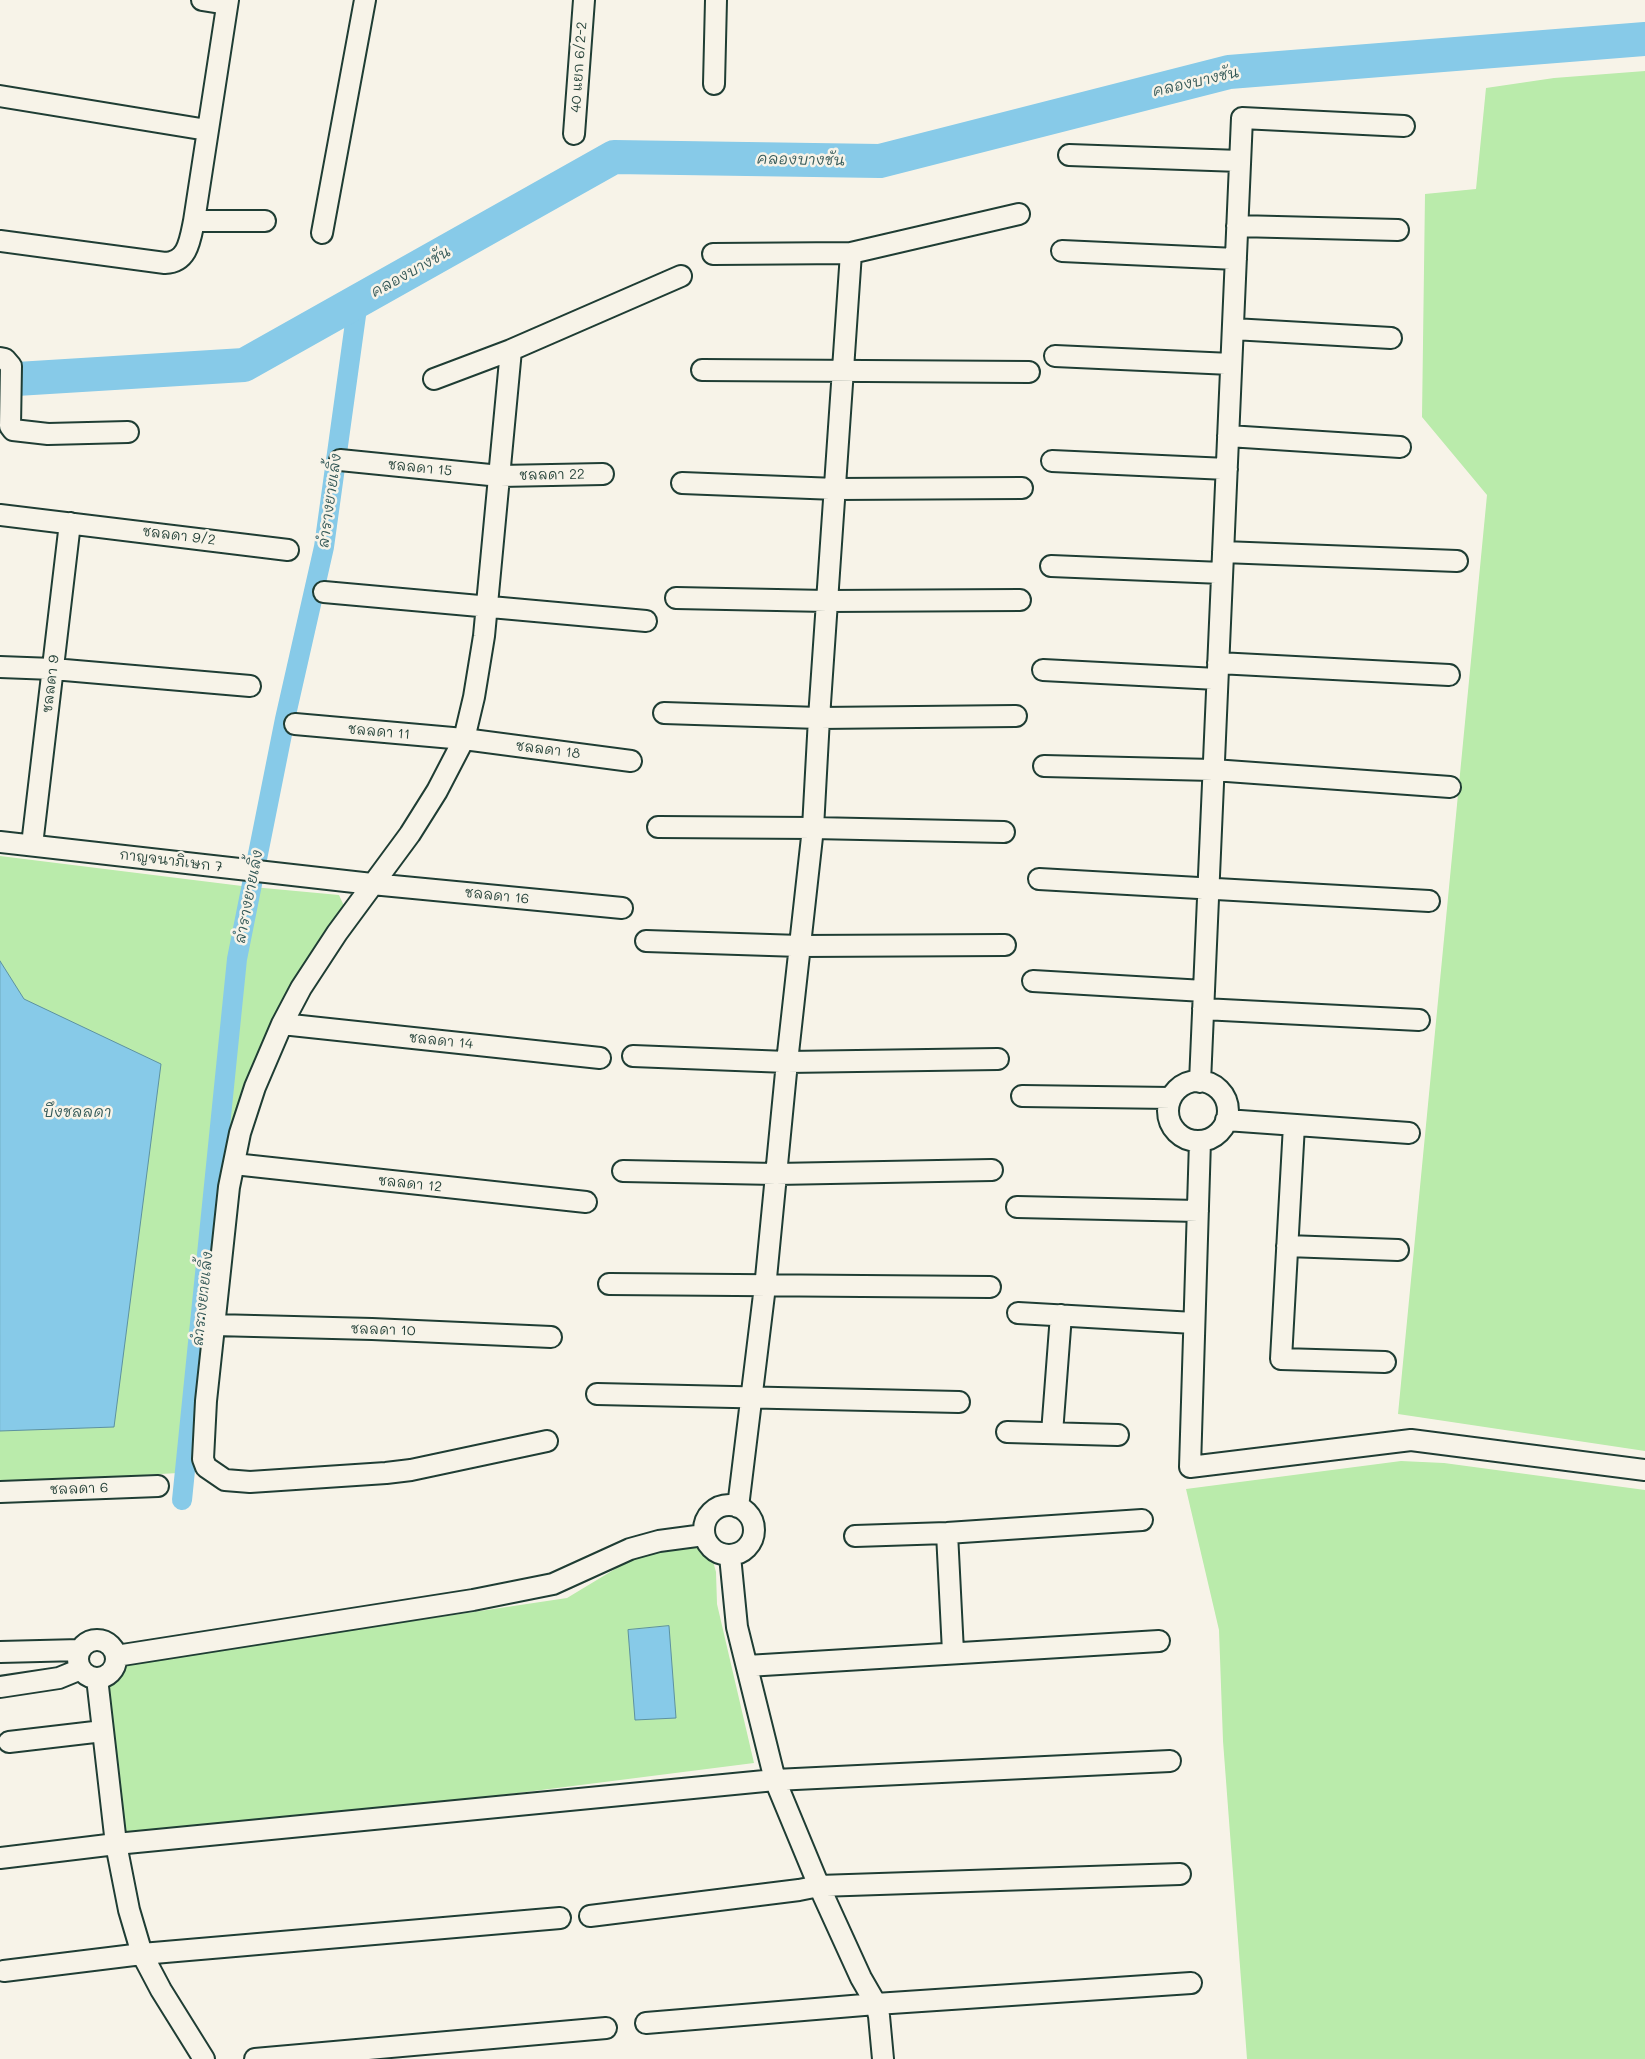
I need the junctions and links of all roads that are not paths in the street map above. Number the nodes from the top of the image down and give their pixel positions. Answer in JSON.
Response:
{"nodes":[{"id":1,"x":202,"y":0,"type":"edge"},
{"id":2,"x":365,"y":0,"type":"edge"},
{"id":3,"x":584,"y":0,"type":"edge"},
{"id":4,"x":716,"y":0,"type":"edge"},
{"id":5,"x":227,"y":2,"type":"edge"},
{"id":6,"x":714,"y":84,"type":"dead end"},
{"id":7,"x":0,"y":96,"type":"edge"},
{"id":8,"x":1404,"y":126,"type":"dead end"},
{"id":9,"x":207,"y":130,"type":"junction"},
{"id":10,"x":574,"y":134,"type":"dead end"},
{"id":11,"x":1069,"y":155,"type":"dead end"},
{"id":12,"x":1240,"y":161,"type":"junction"},
{"id":13,"x":1019,"y":214,"type":"dead end"},
{"id":14,"x":194,"y":221,"type":"junction"},
{"id":15,"x":265,"y":221,"type":"dead end"},
{"id":16,"x":1237,"y":226,"type":"junction"},
{"id":17,"x":1398,"y":230,"type":"dead end"},
{"id":18,"x":322,"y":233,"type":"dead end"},
{"id":19,"x":0,"y":241,"type":"edge"},
{"id":20,"x":1062,"y":251,"type":"dead end"},
{"id":21,"x":713,"y":254,"type":"dead end"},
{"id":22,"x":851,"y":254,"type":"junction"},
{"id":23,"x":1236,"y":259,"type":"junction"},
{"id":24,"x":682,"y":276,"type":"dead end"},
{"id":25,"x":1233,"y":329,"type":"junction"},
{"id":26,"x":1391,"y":338,"type":"dead end"},
{"id":27,"x":512,"y":350,"type":"junction"},
{"id":28,"x":1055,"y":356,"type":"dead end"},
{"id":29,"x":5,"y":362,"type":"edge"},
{"id":30,"x":1231,"y":364,"type":"junction"},
{"id":31,"x":702,"y":370,"type":"dead end"},
{"id":32,"x":844,"y":372,"type":"junction"},
{"id":33,"x":1029,"y":372,"type":"dead end"},
{"id":34,"x":434,"y":379,"type":"dead end"},
{"id":35,"x":128,"y":432,"type":"dead end"},
{"id":36,"x":1228,"y":436,"type":"junction"},
{"id":37,"x":1400,"y":447,"type":"dead end"},
{"id":38,"x":340,"y":460,"type":"dead end"},
{"id":39,"x":1052,"y":461,"type":"dead end"},
{"id":40,"x":1226,"y":469,"type":"junction"},
{"id":41,"x":603,"y":474,"type":"dead end"},
{"id":42,"x":500,"y":476,"type":"junction"},
{"id":43,"x":682,"y":483,"type":"dead end"},
{"id":44,"x":1022,"y":488,"type":"dead end"},
{"id":45,"x":836,"y":489,"type":"junction"},
{"id":46,"x":0,"y":514,"type":"edge"},
{"id":47,"x":70,"y":523,"type":"junction"},
{"id":48,"x":288,"y":550,"type":"dead end"},
{"id":49,"x":1223,"y":552,"type":"junction"},
{"id":50,"x":1457,"y":561,"type":"dead end"},
{"id":51,"x":1051,"y":566,"type":"dead end"},
{"id":52,"x":1222,"y":573,"type":"junction"},
{"id":53,"x":324,"y":592,"type":"dead end"},
{"id":54,"x":676,"y":598,"type":"dead end"},
{"id":55,"x":1020,"y":600,"type":"dead end"},
{"id":56,"x":827,"y":601,"type":"junction"},
{"id":57,"x":487,"y":606,"type":"junction"},
{"id":58,"x":646,"y":621,"type":"dead end"},
{"id":59,"x":0,"y":667,"type":"edge"},
{"id":60,"x":52,"y":669,"type":"junction"},
{"id":61,"x":1043,"y":670,"type":"dead end"},
{"id":62,"x":1218,"y":671,"type":"junction"},
{"id":63,"x":1448,"y":675,"type":"dead end"},
{"id":64,"x":250,"y":686,"type":"dead end"},
{"id":65,"x":664,"y":713,"type":"dead end"},
{"id":66,"x":1016,"y":716,"type":"dead end"},
{"id":67,"x":819,"y":718,"type":"junction"},
{"id":68,"x":295,"y":724,"type":"dead end"},
{"id":69,"x":464,"y":739,"type":"junction"},
{"id":70,"x":631,"y":761,"type":"dead end"},
{"id":71,"x":1044,"y":766,"type":"dead end"},
{"id":72,"x":1214,"y":770,"type":"junction"},
{"id":73,"x":1450,"y":787,"type":"dead end"},
{"id":74,"x":658,"y":827,"type":"dead end"},
{"id":75,"x":813,"y":828,"type":"junction"},
{"id":76,"x":1004,"y":832,"type":"dead end"},
{"id":77,"x":0,"y":842,"type":"edge"},
{"id":78,"x":32,"y":845,"type":"junction"},
{"id":79,"x":1040,"y":879,"type":"dead end"},
{"id":80,"x":372,"y":884,"type":"junction"},
{"id":81,"x":1209,"y":888,"type":"junction"},
{"id":82,"x":1429,"y":900,"type":"dead end"},
{"id":83,"x":622,"y":908,"type":"dead end"},
{"id":84,"x":646,"y":941,"type":"dead end"},
{"id":85,"x":1005,"y":945,"type":"dead end"},
{"id":86,"x":800,"y":946,"type":"junction"},
{"id":87,"x":1034,"y":981,"type":"dead end"},
{"id":88,"x":1204,"y":1000,"type":"junction"},
{"id":89,"x":1419,"y":1020,"type":"dead end"},
{"id":90,"x":282,"y":1024,"type":"junction"},
{"id":91,"x":633,"y":1056,"type":"dead end"},
{"id":92,"x":600,"y":1058,"type":"dead end"},
{"id":93,"x":998,"y":1059,"type":"dead end"},
{"id":94,"x":786,"y":1062,"type":"junction"},
{"id":95,"x":1200,"y":1082,"type":"junction"},
{"id":96,"x":1022,"y":1096,"type":"dead end"},
{"id":97,"x":1171,"y":1098,"type":"junction"},
{"id":98,"x":1226,"y":1120,"type":"junction"},
{"id":99,"x":1294,"y":1125,"type":"junction"},
{"id":100,"x":1409,"y":1133,"type":"dead end"},
{"id":101,"x":1200,"y":1141,"type":"junction"},
{"id":102,"x":234,"y":1164,"type":"junction"},
{"id":103,"x":992,"y":1170,"type":"dead end"},
{"id":104,"x":623,"y":1171,"type":"dead end"},
{"id":105,"x":776,"y":1174,"type":"junction"},
{"id":106,"x":586,"y":1202,"type":"dead end"},
{"id":107,"x":1017,"y":1207,"type":"dead end"},
{"id":108,"x":1198,"y":1211,"type":"junction"},
{"id":109,"x":1287,"y":1246,"type":"junction"},
{"id":110,"x":1398,"y":1250,"type":"dead end"},
{"id":111,"x":609,"y":1284,"type":"dead end"},
{"id":112,"x":765,"y":1286,"type":"junction"},
{"id":113,"x":990,"y":1287,"type":"dead end"},
{"id":114,"x":1018,"y":1313,"type":"dead end"},
{"id":115,"x":1062,"y":1316,"type":"junction"},
{"id":116,"x":1194,"y":1323,"type":"junction"},
{"id":117,"x":216,"y":1325,"type":"junction"},
{"id":118,"x":551,"y":1337,"type":"dead end"},
{"id":119,"x":1385,"y":1362,"type":"dead end"},
{"id":120,"x":597,"y":1394,"type":"dead end"},
{"id":121,"x":752,"y":1398,"type":"junction"},
{"id":122,"x":959,"y":1402,"type":"dead end"},
{"id":123,"x":1007,"y":1432,"type":"dead end"},
{"id":124,"x":1052,"y":1433,"type":"junction"},
{"id":125,"x":1118,"y":1435,"type":"dead end"},
{"id":126,"x":546,"y":1441,"type":"dead end"},
{"id":127,"x":1645,"y":1470,"type":"edge"},
{"id":128,"x":158,"y":1486,"type":"dead end"},
{"id":129,"x":0,"y":1492,"type":"edge"},
{"id":130,"x":738,"y":1506,"type":"junction"},
{"id":131,"x":1142,"y":1520,"type":"dead end"},
{"id":132,"x":946,"y":1533,"type":"junction"},
{"id":133,"x":704,"y":1535,"type":"junction"},
{"id":134,"x":855,"y":1536,"type":"dead end"},
{"id":135,"x":730,"y":1556,"type":"junction"},
{"id":136,"x":1159,"y":1640,"type":"dead end"},
{"id":137,"x":0,"y":1652,"type":"edge"},
{"id":138,"x":952,"y":1652,"type":"junction"},
{"id":139,"x":116,"y":1656,"type":"junction"},
{"id":140,"x":86,"y":1666,"type":"junction"},
{"id":141,"x":746,"y":1666,"type":"junction"},
{"id":142,"x":0,"y":1687,"type":"edge"},
{"id":143,"x":103,"y":1731,"type":"junction"},
{"id":144,"x":9,"y":1742,"type":"dead end"},
{"id":145,"x":1170,"y":1761,"type":"dead end"},
{"id":146,"x":775,"y":1780,"type":"junction"},
{"id":147,"x":116,"y":1844,"type":"junction"},
{"id":148,"x":0,"y":1858,"type":"edge"},
{"id":149,"x":1180,"y":1874,"type":"dead end"},
{"id":150,"x":819,"y":1886,"type":"junction"},
{"id":151,"x":590,"y":1916,"type":"dead end"},
{"id":152,"x":560,"y":1918,"type":"dead end"},
{"id":153,"x":142,"y":1954,"type":"junction"},
{"id":154,"x":4,"y":1971,"type":"dead end"},
{"id":155,"x":1191,"y":1984,"type":"dead end"},
{"id":156,"x":876,"y":2004,"type":"junction"},
{"id":157,"x":646,"y":2024,"type":"dead end"},
{"id":158,"x":606,"y":2028,"type":"dead end"},
{"id":159,"x":204,"y":2059,"type":"edge"},
{"id":160,"x":255,"y":2059,"type":"edge"},
{"id":161,"x":882,"y":2059,"type":"edge"}],
"edges":[{"from":1,"to":5,"type":"street"},
{"from":2,"to":18,"type":"street"},
{"from":3,"to":10,"type":"street","name":"40 แยก 6/2-2"},
{"from":4,"to":6,"type":"street"},
{"from":5,"to":9,"type":"street"},
{"from":7,"to":9,"type":"street"},
{"from":8,"to":12,"type":"street"},
{"from":9,"to":14,"type":"street"},
{"from":11,"to":12,"type":"street"},
{"from":12,"to":16,"type":"street"},
{"from":13,"to":22,"type":"street"},
{"from":14,"to":15,"type":"street"},
{"from":14,"to":19,"type":"street"},
{"from":16,"to":17,"type":"street"},
{"from":16,"to":23,"type":"street"},
{"from":20,"to":23,"type":"street"},
{"from":21,"to":22,"type":"street"},
{"from":22,"to":32,"type":"street"},
{"from":23,"to":25,"type":"street"},
{"from":24,"to":27,"type":"street"},
{"from":25,"to":26,"type":"street"},
{"from":25,"to":30,"type":"street"},
{"from":27,"to":34,"type":"street"},
{"from":27,"to":42,"type":"street"},
{"from":28,"to":30,"type":"street"},
{"from":29,"to":35,"type":"street"},
{"from":30,"to":36,"type":"street"},
{"from":31,"to":32,"type":"street"},
{"from":32,"to":33,"type":"street"},
{"from":32,"to":45,"type":"street"},
{"from":36,"to":37,"type":"street"},
{"from":36,"to":40,"type":"street"},
{"from":38,"to":42,"type":"street","name":"ชลลดา 15"},
{"from":39,"to":40,"type":"street"},
{"from":40,"to":49,"type":"street"},
{"from":41,"to":42,"type":"street","name":"ชลลดา 22"},
{"from":42,"to":57,"type":"street"},
{"from":43,"to":45,"type":"street"},
{"from":44,"to":45,"type":"street"},
{"from":45,"to":56,"type":"street"},
{"from":46,"to":47,"type":"street","name":"ชลลดา 9/2"},
{"from":47,"to":48,"type":"street","name":"ชลลดา 9/2"},
{"from":47,"to":60,"type":"street","name":"ชลลดา 9"},
{"from":49,"to":50,"type":"street"},
{"from":49,"to":52,"type":"street"},
{"from":51,"to":52,"type":"street"},
{"from":52,"to":62,"type":"street"},
{"from":53,"to":57,"type":"street"},
{"from":54,"to":56,"type":"street"},
{"from":55,"to":56,"type":"street"},
{"from":56,"to":67,"type":"street"},
{"from":57,"to":58,"type":"street"},
{"from":57,"to":69,"type":"street"},
{"from":59,"to":60,"type":"street"},
{"from":60,"to":64,"type":"street"},
{"from":60,"to":78,"type":"street","name":"ชลลดา 9"},
{"from":61,"to":62,"type":"street"},
{"from":62,"to":63,"type":"street"},
{"from":62,"to":72,"type":"street"},
{"from":65,"to":67,"type":"street"},
{"from":66,"to":67,"type":"street"},
{"from":67,"to":75,"type":"street"},
{"from":68,"to":69,"type":"street","name":"ชลลดา 11"},
{"from":69,"to":70,"type":"street","name":"ชลลดา 18"},
{"from":69,"to":80,"type":"street"},
{"from":71,"to":72,"type":"street"},
{"from":72,"to":73,"type":"street"},
{"from":72,"to":81,"type":"street"},
{"from":74,"to":75,"type":"street"},
{"from":75,"to":76,"type":"street"},
{"from":75,"to":86,"type":"street"},
{"from":77,"to":78,"type":"street","name":"กาญจนาภิเษก 7"},
{"from":78,"to":80,"type":"street","name":"กาญจนาภิเษก 7"},
{"from":79,"to":81,"type":"street"},
{"from":80,"to":83,"type":"street","name":"ชลลดา 16"},
{"from":80,"to":90,"type":"street"},
{"from":81,"to":82,"type":"street"},
{"from":81,"to":88,"type":"street"},
{"from":84,"to":86,"type":"street"},
{"from":85,"to":86,"type":"street"},
{"from":86,"to":94,"type":"street"},
{"from":87,"to":88,"type":"street"},
{"from":88,"to":89,"type":"street"},
{"from":88,"to":95,"type":"street"},
{"from":90,"to":92,"type":"street","name":"ชลลดา 14"},
{"from":90,"to":102,"type":"street"},
{"from":91,"to":94,"type":"street"},
{"from":93,"to":94,"type":"street"},
{"from":94,"to":105,"type":"street"},
{"from":95,"to":97,"type":"street"},
{"from":95,"to":98,"type":"street"},
{"from":96,"to":97,"type":"street"},
{"from":97,"to":101,"type":"street"},
{"from":98,"to":99,"type":"street"},
{"from":98,"to":101,"type":"street"},
{"from":99,"to":100,"type":"street"},
{"from":99,"to":109,"type":"street"},
{"from":101,"to":108,"type":"street"},
{"from":102,"to":106,"type":"street","name":"ชลลดา 12"},
{"from":102,"to":117,"type":"street"},
{"from":103,"to":105,"type":"street"},
{"from":104,"to":105,"type":"street"},
{"from":105,"to":112,"type":"street"},
{"from":107,"to":108,"type":"street"},
{"from":108,"to":116,"type":"street"},
{"from":109,"to":110,"type":"street"},
{"from":109,"to":119,"type":"street"},
{"from":111,"to":112,"type":"street"},
{"from":112,"to":113,"type":"street"},
{"from":112,"to":121,"type":"street"},
{"from":114,"to":115,"type":"street"},
{"from":115,"to":116,"type":"street"},
{"from":115,"to":124,"type":"street"},
{"from":116,"to":127,"type":"street"},
{"from":117,"to":118,"type":"street","name":"ชลลดา 10"},
{"from":117,"to":126,"type":"street"},
{"from":120,"to":121,"type":"street"},
{"from":121,"to":122,"type":"street"},
{"from":121,"to":130,"type":"street"},
{"from":123,"to":124,"type":"street"},
{"from":124,"to":125,"type":"street"},
{"from":128,"to":129,"type":"street","name":"ชลลดา 6"},
{"from":130,"to":133,"type":"street"},
{"from":130,"to":135,"type":"street"},
{"from":131,"to":132,"type":"street"},
{"from":132,"to":134,"type":"street"},
{"from":132,"to":138,"type":"street"},
{"from":133,"to":135,"type":"street"},
{"from":133,"to":139,"type":"street"},
{"from":135,"to":141,"type":"street"},
{"from":136,"to":138,"type":"street"},
{"from":137,"to":140,"type":"street"},
{"from":138,"to":141,"type":"street"},
{"from":139,"to":140,"type":"street"},
{"from":139,"to":140,"type":"street"},
{"from":140,"to":142,"type":"street"},
{"from":140,"to":143,"type":"street"},
{"from":141,"to":146,"type":"street"},
{"from":143,"to":144,"type":"street"},
{"from":143,"to":147,"type":"street"},
{"from":145,"to":146,"type":"street"},
{"from":146,"to":147,"type":"street"},
{"from":146,"to":150,"type":"street"},
{"from":147,"to":148,"type":"street"},
{"from":147,"to":153,"type":"street"},
{"from":149,"to":150,"type":"street"},
{"from":150,"to":151,"type":"street"},
{"from":150,"to":156,"type":"street"},
{"from":152,"to":153,"type":"street"},
{"from":153,"to":154,"type":"street"},
{"from":153,"to":159,"type":"street"},
{"from":155,"to":156,"type":"street"},
{"from":156,"to":157,"type":"street"},
{"from":156,"to":161,"type":"street"},
{"from":158,"to":160,"type":"street"}]}
